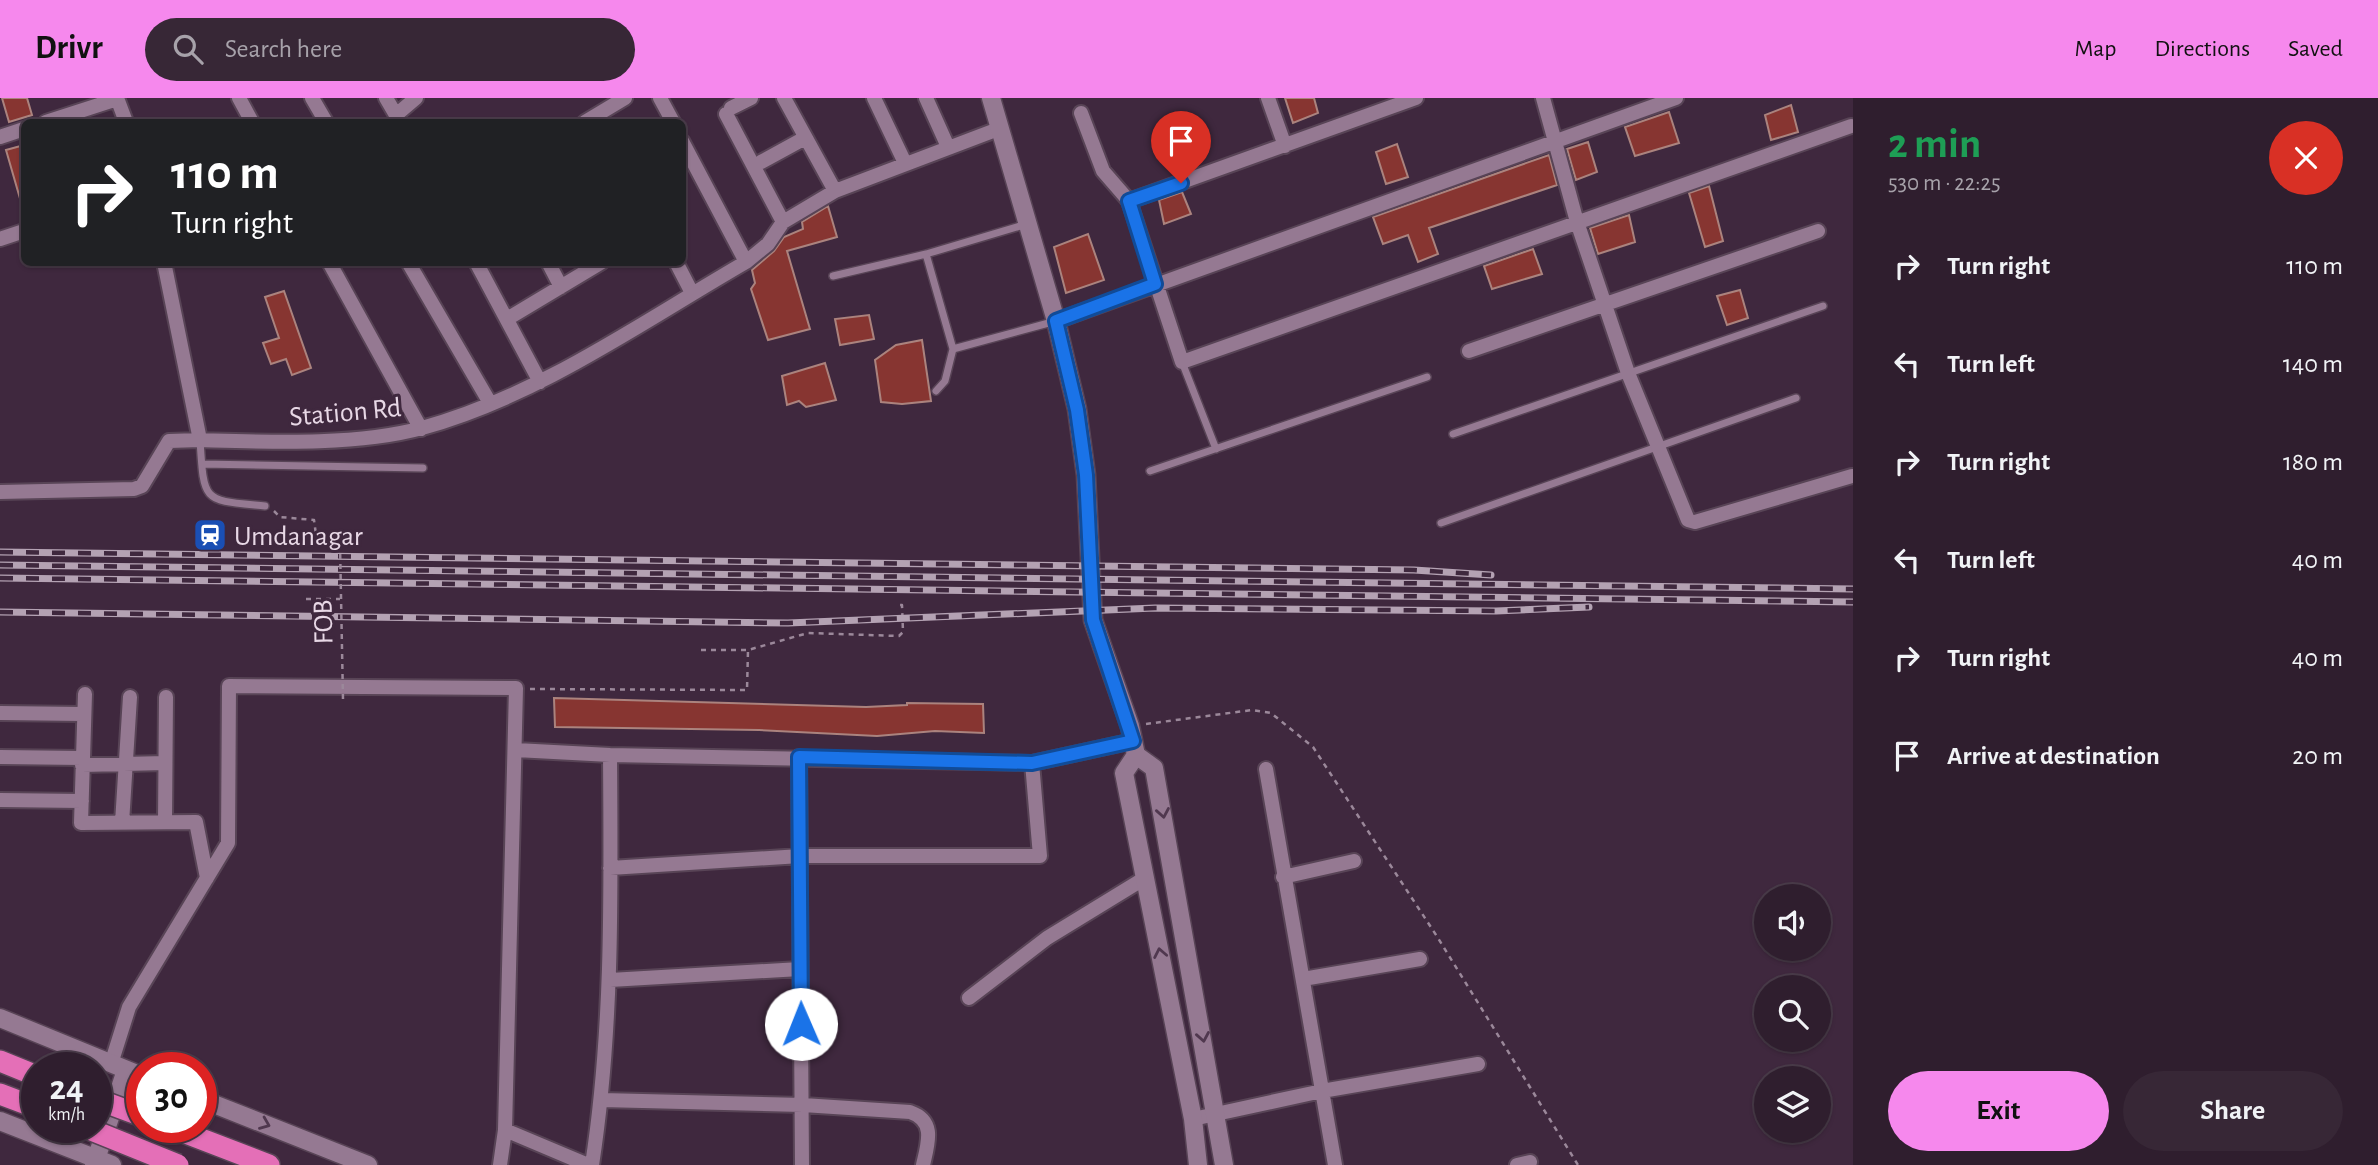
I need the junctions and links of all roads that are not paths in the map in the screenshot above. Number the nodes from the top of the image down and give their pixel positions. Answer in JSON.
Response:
{"nodes":[{"id":1,"x":239,"y":98,"type":"edge"},
{"id":2,"x":312,"y":98,"type":"edge"},
{"id":3,"x":387,"y":98,"type":"edge"},
{"id":4,"x":416,"y":98,"type":"edge"},
{"id":5,"x":625,"y":98,"type":"edge"},
{"id":6,"x":660,"y":98,"type":"edge"},
{"id":7,"x":751,"y":98,"type":"edge"},
{"id":8,"x":784,"y":98,"type":"edge"},
{"id":9,"x":874,"y":98,"type":"edge"},
{"id":10,"x":926,"y":98,"type":"edge"},
{"id":11,"x":991,"y":98,"type":"edge"},
{"id":12,"x":1268,"y":98,"type":"edge"},
{"id":13,"x":1416,"y":98,"type":"edge"},
{"id":14,"x":1543,"y":98,"type":"edge"},
{"id":15,"x":1675,"y":98,"type":"edge"},
{"id":16,"x":117,"y":99,"type":"edge"},
{"id":17,"x":1080,"y":113,"type":"dead end"},
{"id":18,"x":55,"y":119,"type":"edge"},
{"id":19,"x":124,"y":119,"type":"edge"},
{"id":20,"x":250,"y":119,"type":"edge"},
{"id":21,"x":324,"y":119,"type":"edge"},
{"id":22,"x":398,"y":119,"type":"edge"},
{"id":23,"x":595,"y":119,"type":"edge"},
{"id":24,"x":671,"y":119,"type":"edge"},
{"id":25,"x":1851,"y":126,"type":"edge"},
{"id":26,"x":1001,"y":128,"type":"junction"},
{"id":27,"x":21,"y":130,"type":"edge"},
{"id":28,"x":0,"y":137,"type":"edge"},
{"id":29,"x":805,"y":138,"type":"junction"},
{"id":30,"x":1555,"y":140,"type":"junction"},
{"id":31,"x":1285,"y":146,"type":"junction"},
{"id":32,"x":948,"y":147,"type":"junction"},
{"id":33,"x":686,"y":148,"type":"edge"},
{"id":34,"x":761,"y":162,"type":"dead end"},
{"id":35,"x":905,"y":163,"type":"junction"},
{"id":36,"x":835,"y":191,"type":"junction"},
{"id":37,"x":1129,"y":201,"type":"junction"},
{"id":38,"x":783,"y":222,"type":"junction"},
{"id":39,"x":1577,"y":222,"type":"junction"},
{"id":40,"x":1029,"y":224,"type":"junction"},
{"id":41,"x":21,"y":232,"type":"edge"},
{"id":42,"x":1818,"y":232,"type":"dead end"},
{"id":43,"x":0,"y":239,"type":"edge"},
{"id":44,"x":926,"y":254,"type":"junction"},
{"id":45,"x":746,"y":262,"type":"junction"},
{"id":46,"x":165,"y":266,"type":"edge"},
{"id":47,"x":331,"y":266,"type":"edge"},
{"id":48,"x":410,"y":266,"type":"edge"},
{"id":49,"x":478,"y":266,"type":"edge"},
{"id":50,"x":550,"y":266,"type":"edge"},
{"id":51,"x":596,"y":266,"type":"edge"},
{"id":52,"x":678,"y":266,"type":"edge"},
{"id":53,"x":833,"y":276,"type":"dead end"},
{"id":54,"x":1155,"y":284,"type":"junction"},
{"id":55,"x":562,"y":287,"type":"junction"},
{"id":56,"x":692,"y":293,"type":"junction"},
{"id":57,"x":1607,"y":303,"type":"junction"},
{"id":58,"x":1823,"y":306,"type":"dead end"},
{"id":59,"x":507,"y":319,"type":"junction"},
{"id":60,"x":1056,"y":321,"type":"junction"},
{"id":61,"x":953,"y":349,"type":"junction"},
{"id":62,"x":1469,"y":351,"type":"dead end"},
{"id":63,"x":1182,"y":362,"type":"junction"},
{"id":64,"x":1628,"y":373,"type":"junction"},
{"id":65,"x":1427,"y":377,"type":"dead end"},
{"id":66,"x":540,"y":382,"type":"junction"},
{"id":67,"x":936,"y":391,"type":"dead end"},
{"id":68,"x":1796,"y":398,"type":"dead end"},
{"id":69,"x":490,"y":403,"type":"junction"},
{"id":70,"x":421,"y":429,"type":"junction"},
{"id":71,"x":1453,"y":433,"type":"dead end"},
{"id":72,"x":200,"y":440,"type":"junction"},
{"id":73,"x":1657,"y":448,"type":"junction"},
{"id":74,"x":1216,"y":449,"type":"junction"},
{"id":75,"x":202,"y":464,"type":"junction"},
{"id":76,"x":423,"y":468,"type":"dead end"},
{"id":77,"x":1150,"y":471,"type":"dead end"},
{"id":78,"x":1852,"y":476,"type":"edge"},
{"id":79,"x":0,"y":492,"type":"edge"},
{"id":80,"x":265,"y":506,"type":"road end"},
{"id":81,"x":1441,"y":523,"type":"dead end"},
{"id":82,"x":85,"y":694,"type":"dead end"},
{"id":83,"x":130,"y":697,"type":"dead end"},
{"id":84,"x":166,"y":697,"type":"dead end"},
{"id":85,"x":0,"y":713,"type":"edge"},
{"id":86,"x":83,"y":714,"type":"junction"},
{"id":87,"x":1133,"y":741,"type":"junction"},
{"id":88,"x":516,"y":750,"type":"junction"},
{"id":89,"x":610,"y":755,"type":"junction"},
{"id":90,"x":0,"y":757,"type":"edge"},
{"id":91,"x":799,"y":757,"type":"junction"},
{"id":92,"x":82,"y":761,"type":"junction"},
{"id":93,"x":165,"y":763,"type":"junction"},
{"id":94,"x":1032,"y":763,"type":"junction"},
{"id":95,"x":125,"y":764,"type":"junction"},
{"id":96,"x":1266,"y":769,"type":"dead end"},
{"id":97,"x":0,"y":800,"type":"edge"},
{"id":98,"x":82,"y":801,"type":"junction"},
{"id":99,"x":165,"y":822,"type":"junction"},
{"id":100,"x":122,"y":823,"type":"junction"},
{"id":101,"x":800,"y":856,"type":"junction"},
{"id":102,"x":1354,"y":861,"type":"dead end"},
{"id":103,"x":610,"y":868,"type":"junction"},
{"id":104,"x":1283,"y":877,"type":"junction"},
{"id":105,"x":207,"y":878,"type":"junction"},
{"id":106,"x":1145,"y":878,"type":"junction"},
{"id":107,"x":1420,"y":959,"type":"dead end"},
{"id":108,"x":800,"y":969,"type":"junction"},
{"id":109,"x":1303,"y":979,"type":"junction"},
{"id":110,"x":610,"y":980,"type":"junction"},
{"id":111,"x":969,"y":998,"type":"dead end"},
{"id":112,"x":0,"y":1018,"type":"edge"},
{"id":113,"x":127,"y":1052,"type":"edge"},
{"id":114,"x":0,"y":1061,"type":"edge"},
{"id":115,"x":1478,"y":1064,"type":"dead end"},
{"id":116,"x":21,"y":1070,"type":"edge"},
{"id":117,"x":126,"y":1070,"type":"edge"},
{"id":118,"x":1322,"y":1091,"type":"junction"},
{"id":119,"x":0,"y":1094,"type":"edge"},
{"id":120,"x":602,"y":1100,"type":"junction"},
{"id":121,"x":21,"y":1102,"type":"edge"},
{"id":122,"x":217,"y":1105,"type":"edge"},
{"id":123,"x":803,"y":1105,"type":"junction"},
{"id":124,"x":1217,"y":1114,"type":"junction"},
{"id":125,"x":1192,"y":1119,"type":"junction"},
{"id":126,"x":1,"y":1124,"type":"edge"},
{"id":127,"x":505,"y":1130,"type":"junction"},
{"id":128,"x":112,"y":1139,"type":"edge"},
{"id":129,"x":212,"y":1143,"type":"edge"},
{"id":130,"x":100,"y":1163,"type":"edge"},
{"id":131,"x":178,"y":1165,"type":"edge"},
{"id":132,"x":269,"y":1165,"type":"edge"},
{"id":133,"x":368,"y":1165,"type":"edge"},
{"id":134,"x":500,"y":1165,"type":"edge"},
{"id":135,"x":590,"y":1165,"type":"edge"},
{"id":136,"x":802,"y":1165,"type":"edge"},
{"id":137,"x":923,"y":1165,"type":"edge"},
{"id":138,"x":1198,"y":1165,"type":"edge"},
{"id":139,"x":1224,"y":1165,"type":"edge"},
{"id":140,"x":1335,"y":1165,"type":"edge"}],
"edges":[{"from":1,"to":20,"type":"street"},
{"from":2,"to":21,"type":"street"},
{"from":3,"to":22,"type":"street"},
{"from":4,"to":22,"type":"street"},
{"from":5,"to":23,"type":"street"},
{"from":6,"to":24,"type":"street"},
{"from":7,"to":38,"type":"street"},
{"from":8,"to":29,"type":"street"},
{"from":9,"to":35,"type":"street"},
{"from":10,"to":32,"type":"street"},
{"from":11,"to":26,"type":"main road"},
{"from":12,"to":31,"type":"street"},
{"from":13,"to":31,"type":"street"},
{"from":14,"to":30,"type":"street"},
{"from":15,"to":30,"type":"street"},
{"from":16,"to":18,"type":"street"},
{"from":16,"to":19,"type":"street"},
{"from":17,"to":37,"type":"street"},
{"from":25,"to":39,"type":"street"},
{"from":26,"to":32,"type":"street"},
{"from":26,"to":40,"type":"main road"},
{"from":27,"to":28,"type":"street"},
{"from":29,"to":34,"type":"street"},
{"from":29,"to":36,"type":"street"},
{"from":30,"to":39,"type":"street"},
{"from":30,"to":54,"type":"street"},
{"from":31,"to":37,"type":"street"},
{"from":32,"to":35,"type":"street"},
{"from":33,"to":45,"type":"street"},
{"from":35,"to":36,"type":"street"},
{"from":36,"to":38,"type":"street"},
{"from":37,"to":54,"type":"street"},
{"from":38,"to":45,"type":"street","name":"Station Rd"},
{"from":39,"to":57,"type":"street"},
{"from":39,"to":63,"type":"street"},
{"from":40,"to":44,"type":"lane"},
{"from":40,"to":60,"type":"main road"},
{"from":41,"to":43,"type":"street"},
{"from":42,"to":57,"type":"street"},
{"from":44,"to":53,"type":"lane"},
{"from":44,"to":61,"type":"lane"},
{"from":45,"to":56,"type":"street","name":"Station Rd"},
{"from":46,"to":72,"type":"street"},
{"from":47,"to":70,"type":"street"},
{"from":48,"to":69,"type":"street"},
{"from":49,"to":59,"type":"street"},
{"from":50,"to":55,"type":"street"},
{"from":51,"to":55,"type":"street"},
{"from":52,"to":56,"type":"street"},
{"from":54,"to":60,"type":"street"},
{"from":54,"to":63,"type":"street"},
{"from":55,"to":59,"type":"street"},
{"from":56,"to":66,"type":"street","name":"Station Rd"},
{"from":57,"to":62,"type":"street"},
{"from":57,"to":64,"type":"street"},
{"from":58,"to":64,"type":"lane"},
{"from":59,"to":66,"type":"street"},
{"from":60,"to":61,"type":"lane"},
{"from":60,"to":87,"type":"main road"},
{"from":61,"to":67,"type":"lane"},
{"from":63,"to":74,"type":"lane"},
{"from":64,"to":71,"type":"lane"},
{"from":64,"to":73,"type":"street"},
{"from":65,"to":74,"type":"lane"},
{"from":66,"to":69,"type":"street","name":"Station Rd"},
{"from":68,"to":73,"type":"lane"},
{"from":69,"to":70,"type":"street","name":"Station Rd"},
{"from":70,"to":72,"type":"street","name":"Station Rd"},
{"from":72,"to":75,"type":"lane"},
{"from":72,"to":79,"type":"street","name":"Station Rd"},
{"from":73,"to":78,"type":"street"},
{"from":73,"to":81,"type":"lane"},
{"from":74,"to":77,"type":"lane"},
{"from":75,"to":76,"type":"lane"},
{"from":75,"to":80,"type":"lane"},
{"from":82,"to":86,"type":"street"},
{"from":83,"to":95,"type":"street"},
{"from":84,"to":93,"type":"street"},
{"from":85,"to":86,"type":"street"},
{"from":86,"to":92,"type":"street"},
{"from":87,"to":94,"type":"street"},
{"from":87,"to":106,"type":"main road"},
{"from":87,"to":124,"type":"main road","one_way":true},
{"from":88,"to":89,"type":"street"},
{"from":88,"to":105,"type":"street"},
{"from":88,"to":127,"type":"street"},
{"from":89,"to":91,"type":"street"},
{"from":89,"to":103,"type":"street"},
{"from":90,"to":92,"type":"street"},
{"from":91,"to":94,"type":"street"},
{"from":91,"to":101,"type":"street"},
{"from":92,"to":95,"type":"street"},
{"from":92,"to":98,"type":"street"},
{"from":93,"to":95,"type":"street"},
{"from":93,"to":99,"type":"street"},
{"from":94,"to":101,"type":"street"},
{"from":95,"to":100,"type":"street"},
{"from":96,"to":104,"type":"street"},
{"from":97,"to":98,"type":"street"},
{"from":98,"to":100,"type":"street"},
{"from":99,"to":100,"type":"street"},
{"from":99,"to":105,"type":"street"},
{"from":101,"to":103,"type":"street"},
{"from":101,"to":108,"type":"street"},
{"from":102,"to":104,"type":"street"},
{"from":103,"to":110,"type":"street"},
{"from":104,"to":109,"type":"street"},
{"from":105,"to":113,"type":"street"},
{"from":106,"to":111,"type":"street"},
{"from":125,"to":106,"type":"main road","one_way":true},
{"from":107,"to":109,"type":"street"},
{"from":108,"to":110,"type":"street"},
{"from":108,"to":123,"type":"street"},
{"from":109,"to":118,"type":"street"},
{"from":110,"to":120,"type":"street"},
{"from":112,"to":117,"type":"main road"},
{"from":114,"to":116,"type":"highway"},
{"from":115,"to":118,"type":"street"},
{"from":117,"to":130,"type":"main road"},
{"from":118,"to":124,"type":"street"},
{"from":118,"to":140,"type":"street"},
{"from":119,"to":121,"type":"highway"},
{"from":120,"to":123,"type":"street"},
{"from":120,"to":135,"type":"street"},
{"from":122,"to":133,"type":"main road","one_way":true},
{"from":123,"to":136,"type":"street"},
{"from":123,"to":137,"type":"street"},
{"from":124,"to":125,"type":"street"},
{"from":124,"to":139,"type":"main road"},
{"from":125,"to":138,"type":"main road"},
{"from":126,"to":130,"type":"main road"},
{"from":127,"to":134,"type":"street"},
{"from":127,"to":135,"type":"street"},
{"from":128,"to":131,"type":"highway","bridge":true},
{"from":129,"to":132,"type":"highway"}]}
